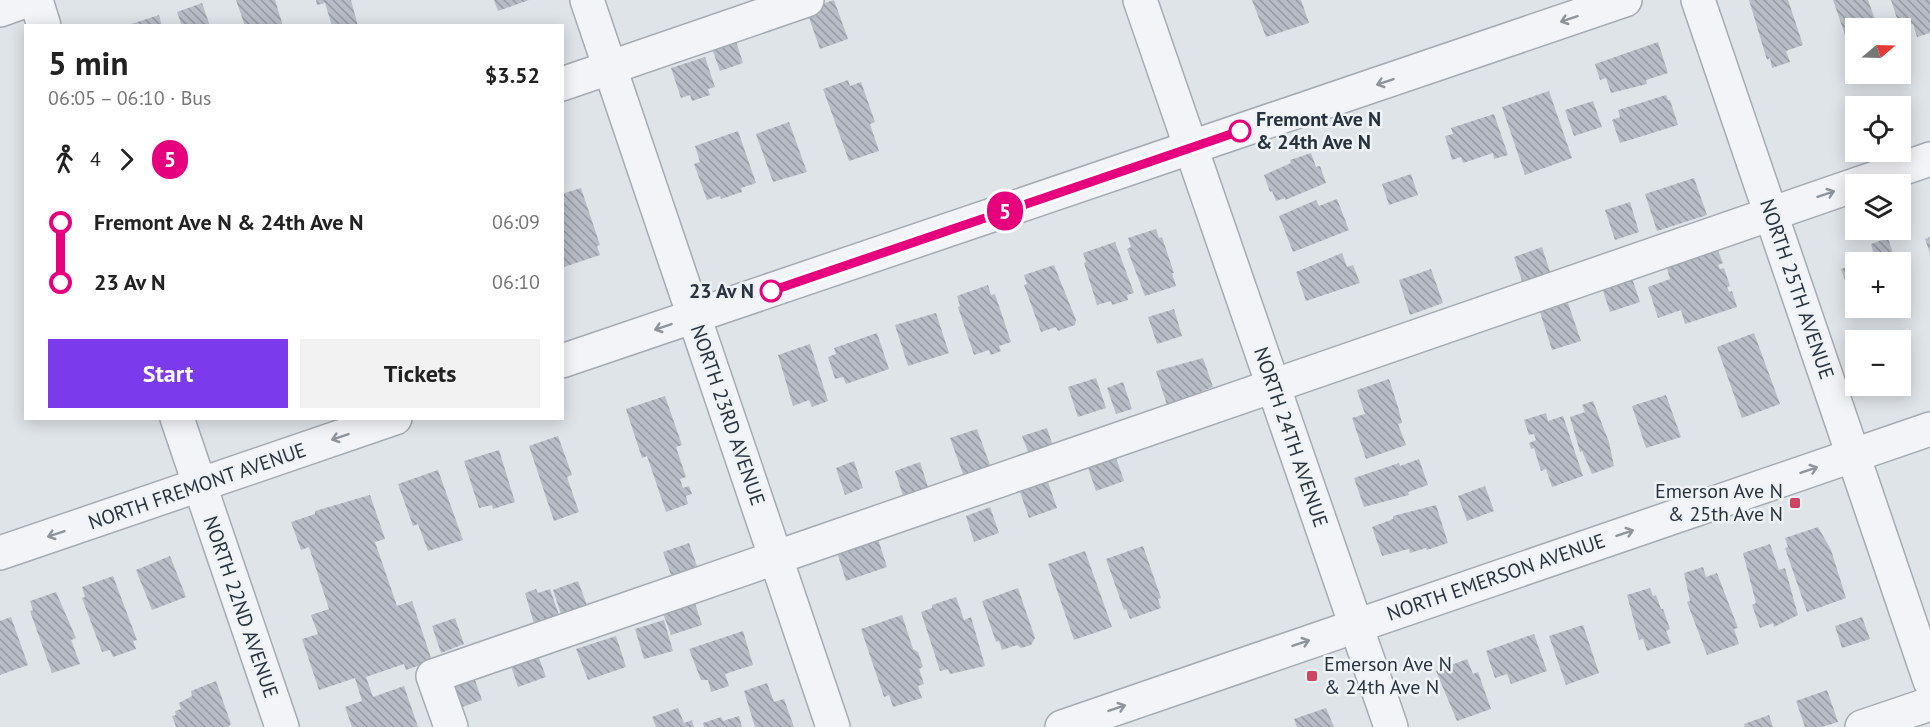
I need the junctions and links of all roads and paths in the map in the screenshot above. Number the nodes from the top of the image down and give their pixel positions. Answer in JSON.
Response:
{"nodes":[{"id":1,"x":28,"y":0,"type":"edge"},
{"id":2,"x":36,"y":0,"type":"edge"},
{"id":3,"x":587,"y":0,"type":"edge"},
{"id":4,"x":807,"y":0,"type":"edge"},
{"id":5,"x":1140,"y":0,"type":"edge"},
{"id":6,"x":1624,"y":0,"type":"edge"},
{"id":7,"x":1698,"y":0,"type":"edge"},
{"id":8,"x":0,"y":10,"type":"edge"},
{"id":9,"x":43,"y":24,"type":"edge"},
{"id":10,"x":610,"y":67,"type":"junction"},
{"id":11,"x":564,"y":83,"type":"edge"},
{"id":12,"x":1192,"y":147,"type":"junction"},
{"id":13,"x":1930,"y":159,"type":"edge"},
{"id":14,"x":1771,"y":213,"type":"junction"},
{"id":15,"x":694,"y":316,"type":"junction"},
{"id":16,"x":564,"y":361,"type":"edge"},
{"id":17,"x":1273,"y":384,"type":"junction"},
{"id":18,"x":178,"y":420,"type":"edge"},
{"id":19,"x":389,"y":420,"type":"edge"},
{"id":20,"x":1930,"y":429,"type":"edge"},
{"id":21,"x":1854,"y":455,"type":"junction"},
{"id":22,"x":200,"y":485,"type":"junction"},
{"id":23,"x":0,"y":553,"type":"edge"},
{"id":24,"x":776,"y":556,"type":"junction"},
{"id":25,"x":1355,"y":624,"type":"junction"},
{"id":26,"x":1930,"y":681,"type":"edge"},
{"id":27,"x":1930,"y":704,"type":"edge"},
{"id":28,"x":282,"y":727,"type":"edge"},
{"id":29,"x":451,"y":727,"type":"edge"},
{"id":30,"x":833,"y":727,"type":"edge"},
{"id":31,"x":1062,"y":727,"type":"edge"},
{"id":32,"x":1391,"y":727,"type":"edge"},
{"id":33,"x":1862,"y":727,"type":"edge"}],
"edges":[{"from":1,"to":8,"type":"street"},
{"from":2,"to":9,"type":"street"},
{"from":3,"to":10,"type":"street","name":"NORTH 23RD AVENUE"},
{"from":4,"to":10,"type":"street"},
{"from":5,"to":12,"type":"street","name":"NORTH 24TH AVENUE"},
{"from":6,"to":12,"type":"street","one_way":true},
{"from":7,"to":14,"type":"street","name":"NORTH 25TH AVENUE"},
{"from":10,"to":11,"type":"street"},
{"from":10,"to":15,"type":"street","name":"NORTH 23RD AVENUE"},
{"from":12,"to":15,"type":"street"},
{"from":12,"to":17,"type":"street","name":"NORTH 24TH AVENUE"},
{"from":14,"to":13,"type":"street","one_way":true},
{"from":14,"to":17,"type":"street"},
{"from":14,"to":21,"type":"street","name":"NORTH 25TH AVENUE"},
{"from":15,"to":16,"type":"street","one_way":true},
{"from":15,"to":24,"type":"street","name":"NORTH 23RD AVENUE"},
{"from":17,"to":24,"type":"street"},
{"from":17,"to":25,"type":"street","name":"NORTH 24TH AVENUE"},
{"from":18,"to":22,"type":"street","name":"NORTH 22ND AVENUE"},
{"from":19,"to":22,"type":"street","name":"NORTH FREMONT AVENUE","one_way":true},
{"from":20,"to":21,"type":"street","name":"NORTH EMERSON AVENUE"},
{"from":25,"to":21,"type":"street","name":"NORTH EMERSON AVENUE","one_way":true},
{"from":21,"to":26,"type":"street","name":"NORTH 25TH AVENUE"},
{"from":22,"to":23,"type":"street","name":"NORTH FREMONT AVENUE","one_way":true},
{"from":22,"to":28,"type":"street","name":"NORTH 22ND AVENUE"},
{"from":24,"to":29,"type":"street"},
{"from":24,"to":30,"type":"street","name":"NORTH 23RD AVENUE"},
{"from":31,"to":25,"type":"street","name":"NORTH EMERSON AVENUE","one_way":true},
{"from":25,"to":32,"type":"street","name":"NORTH 24TH AVENUE"},
{"from":27,"to":33,"type":"street"}]}
